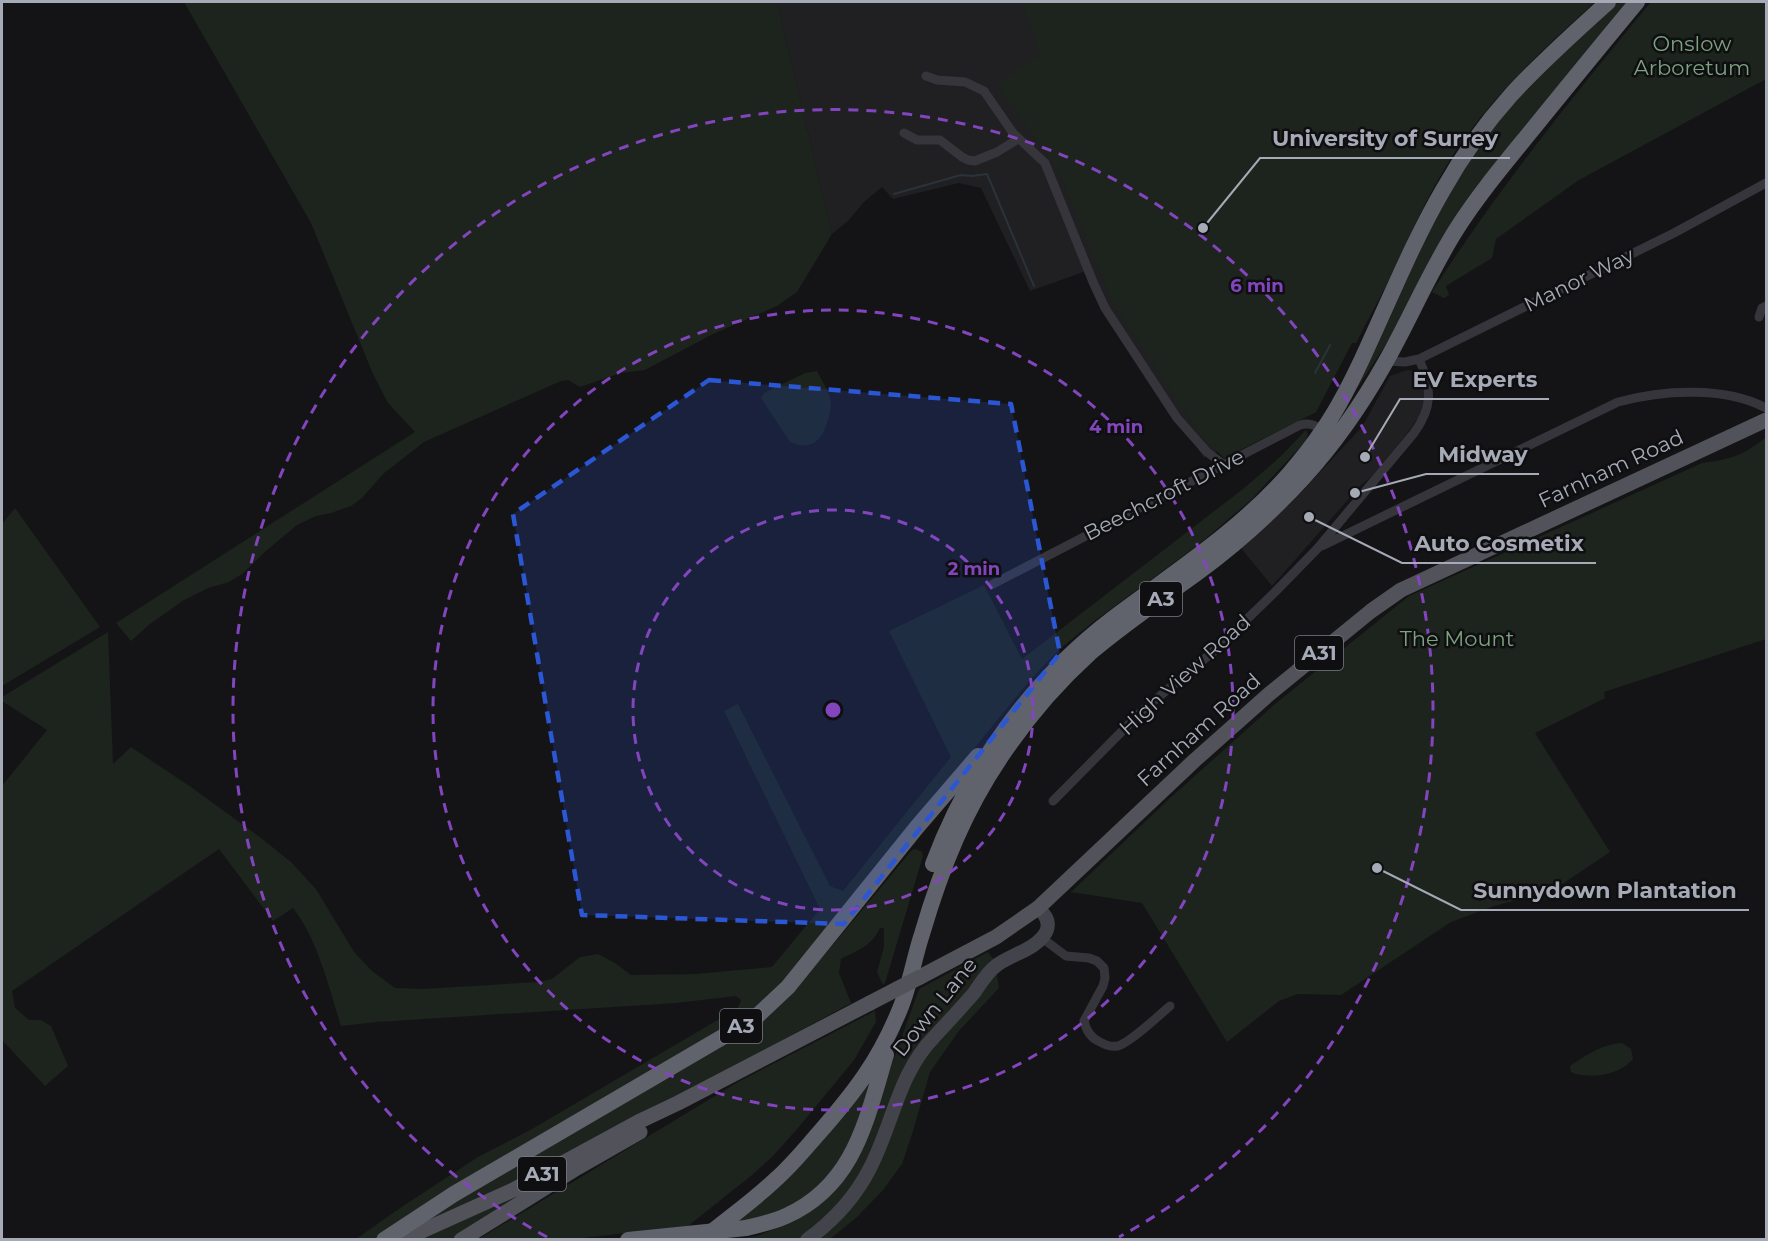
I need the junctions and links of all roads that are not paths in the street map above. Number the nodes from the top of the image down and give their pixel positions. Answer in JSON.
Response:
{"nodes":[{"id":1,"x":1608,"y":2,"type":"edge"},
{"id":2,"x":1637,"y":2,"type":"edge"},
{"id":3,"x":926,"y":76,"type":"dead end"},
{"id":4,"x":904,"y":133,"type":"dead end"},
{"id":5,"x":1018,"y":139,"type":"junction"},
{"id":6,"x":1767,"y":183,"type":"edge"},
{"id":7,"x":1767,"y":306,"type":"edge"},
{"id":8,"x":1759,"y":317,"type":"dead end"},
{"id":9,"x":1419,"y":359,"type":"junction"},
{"id":10,"x":1386,"y":361,"type":"junction"},
{"id":11,"x":1767,"y":408,"type":"edge"},
{"id":12,"x":1767,"y":420,"type":"edge"},
{"id":13,"x":1330,"y":434,"type":"junction"},
{"id":14,"x":1223,"y":464,"type":"junction"},
{"id":15,"x":1341,"y":520,"type":"junction"},
{"id":16,"x":1350,"y":532,"type":"junction"},
{"id":17,"x":1317,"y":549,"type":"junction"},
{"id":18,"x":993,"y":584,"type":"dead end"},
{"id":19,"x":1016,"y":716,"type":"junction"},
{"id":20,"x":1053,"y":801,"type":"dead end"},
{"id":21,"x":1038,"y":908,"type":"junction"},
{"id":22,"x":1042,"y":938,"type":"junction"},
{"id":23,"x":902,"y":1006,"type":"junction"},
{"id":24,"x":1170,"y":1006,"type":"dead end"},
{"id":25,"x":678,"y":1103,"type":"junction"},
{"id":26,"x":384,"y":1239,"type":"edge"},
{"id":27,"x":402,"y":1239,"type":"edge"},
{"id":28,"x":460,"y":1239,"type":"edge"},
{"id":29,"x":628,"y":1239,"type":"edge"},
{"id":30,"x":686,"y":1239,"type":"edge"},
{"id":31,"x":703,"y":1239,"type":"edge"},
{"id":32,"x":807,"y":1239,"type":"edge"}],
"edges":[{"from":1,"to":13,"type":"highway","number":"A3"},
{"from":2,"to":10,"type":"highway","number":"A3"},
{"from":3,"to":5,"type":"street"},
{"from":4,"to":5,"type":"street"},
{"from":5,"to":14,"type":"street"},
{"from":6,"to":9,"type":"street","name":"Manor Way"},
{"from":7,"to":8,"type":"street"},
{"from":9,"to":10,"type":"street","name":"Manor Way"},
{"from":9,"to":15,"type":"street","name":"High View Road"},
{"from":10,"to":13,"type":"highway","number":"A3"},
{"from":11,"to":16,"type":"street","name":"High View Road"},
{"from":12,"to":21,"type":"main road","name":"Farnham Road","number":"A31"},
{"from":13,"to":14,"type":"street","name":"Beechcroft Drive"},
{"from":13,"to":19,"type":"highway","number":"A3"},
{"from":13,"to":23,"type":"highway","number":"A3"},
{"from":14,"to":18,"type":"street","name":"Beechcroft Drive"},
{"from":15,"to":16,"type":"street"},
{"from":15,"to":17,"type":"street","name":"High View Road"},
{"from":16,"to":17,"type":"street","name":"High View Road"},
{"from":17,"to":20,"type":"street","name":"High View Road"},
{"from":19,"to":26,"type":"highway","number":"A3"},
{"from":19,"to":30,"type":"highway","number":"A3"},
{"from":21,"to":22,"type":"street"},
{"from":21,"to":25,"type":"main road","name":"Farnham Road","number":"A31","bridge":true},
{"from":22,"to":24,"type":"street"},
{"from":22,"to":32,"type":"street","name":"Down Lane"},
{"from":23,"to":29,"type":"highway","bridge":true},
{"from":23,"to":31,"type":"highway","number":"A3"},
{"from":25,"to":27,"type":"main road","name":"Farnham Road","number":"A31"},
{"from":25,"to":28,"type":"main road","name":"Farnham Road","number":"A31"}]}
